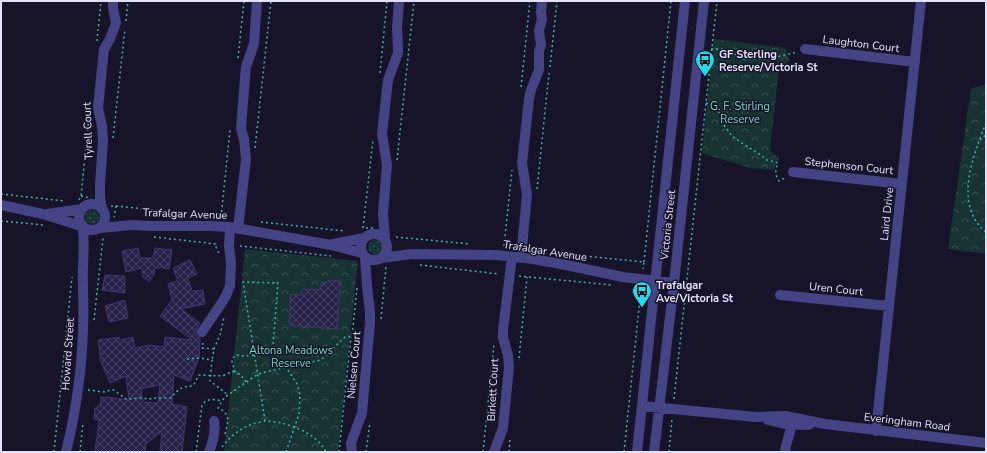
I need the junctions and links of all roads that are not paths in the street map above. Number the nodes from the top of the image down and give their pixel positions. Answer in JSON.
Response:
{"nodes":[{"id":1,"x":256,"y":1,"type":"edge"},
{"id":2,"x":542,"y":1,"type":"edge"},
{"id":3,"x":685,"y":1,"type":"edge"},
{"id":4,"x":704,"y":1,"type":"edge"},
{"id":5,"x":921,"y":1,"type":"edge"},
{"id":6,"x":113,"y":4,"type":"edge"},
{"id":7,"x":399,"y":4,"type":"edge"},
{"id":8,"x":805,"y":49,"type":"road end"},
{"id":9,"x":915,"y":62,"type":"junction"},
{"id":10,"x":793,"y":172,"type":"road end"},
{"id":11,"x":902,"y":184,"type":"junction"},
{"id":12,"x":1,"y":205,"type":"edge"},
{"id":13,"x":92,"y":205,"type":"junction"},
{"id":14,"x":42,"y":214,"type":"junction"},
{"id":15,"x":383,"y":214,"type":"junction"},
{"id":16,"x":132,"y":225,"type":"junction"},
{"id":17,"x":82,"y":226,"type":"junction"},
{"id":18,"x":234,"y":228,"type":"junction"},
{"id":19,"x":99,"y":229,"type":"junction"},
{"id":20,"x":366,"y":237,"type":"junction"},
{"id":21,"x":386,"y":241,"type":"junction"},
{"id":22,"x":331,"y":245,"type":"junction"},
{"id":23,"x":411,"y":254,"type":"junction"},
{"id":24,"x":364,"y":255,"type":"junction"},
{"id":25,"x":84,"y":257,"type":"junction"},
{"id":26,"x":517,"y":257,"type":"junction"},
{"id":27,"x":380,"y":259,"type":"junction"},
{"id":28,"x":367,"y":278,"type":"junction"},
{"id":29,"x":655,"y":281,"type":"junction"},
{"id":30,"x":674,"y":283,"type":"junction"},
{"id":31,"x":780,"y":295,"type":"dead end"},
{"id":32,"x":889,"y":306,"type":"junction"},
{"id":33,"x":202,"y":332,"type":"dead end"},
{"id":34,"x":642,"y":406,"type":"junction"},
{"id":35,"x":659,"y":407,"type":"junction"},
{"id":36,"x":214,"y":421,"type":"dead end"},
{"id":37,"x":788,"y":422,"type":"junction"},
{"id":38,"x":876,"y":430,"type":"junction"},
{"id":39,"x":984,"y":446,"type":"edge"},
{"id":40,"x":785,"y":449,"type":"edge"},
{"id":41,"x":66,"y":452,"type":"edge"},
{"id":42,"x":209,"y":452,"type":"edge"},
{"id":43,"x":352,"y":452,"type":"edge"},
{"id":44,"x":494,"y":452,"type":"edge"},
{"id":45,"x":637,"y":452,"type":"edge"},
{"id":46,"x":654,"y":452,"type":"edge"}],
"edges":[{"from":1,"to":18,"type":"street"},
{"from":2,"to":26,"type":"street","name":"Birkett Court"},
{"from":3,"to":29,"type":"street","name":"Victoria Street"},
{"from":4,"to":30,"type":"street","name":"Victoria Street"},
{"from":5,"to":9,"type":"street","name":"Laird Drive"},
{"from":6,"to":13,"type":"street","name":"Tyrell Court"},
{"from":7,"to":15,"type":"street"},
{"from":8,"to":9,"type":"street","name":"Laughton Court"},
{"from":9,"to":11,"type":"street","name":"Laird Drive"},
{"from":10,"to":11,"type":"street","name":"Stephenson Court"},
{"from":11,"to":32,"type":"street","name":"Laird Drive"},
{"from":12,"to":14,"type":"street"},
{"from":13,"to":14,"type":"street"},
{"from":13,"to":16,"type":"street","name":"Trafalgar Avenue"},
{"from":13,"to":17,"type":"street"},
{"from":13,"to":19,"type":"street"},
{"from":14,"to":17,"type":"street"},
{"from":15,"to":20,"type":"street"},
{"from":15,"to":21,"type":"street"},
{"from":16,"to":18,"type":"street","name":"Trafalgar Avenue"},
{"from":16,"to":19,"type":"street","name":"Trafalgar Avenue"},
{"from":17,"to":19,"type":"street"},
{"from":17,"to":25,"type":"street","name":"Howard Street"},
{"from":18,"to":22,"type":"street","name":"Trafalgar Avenue"},
{"from":18,"to":33,"type":"street"},
{"from":19,"to":25,"type":"street","name":"Howard Street"},
{"from":20,"to":21,"type":"street"},
{"from":20,"to":22,"type":"street","name":"Trafalgar Avenue"},
{"from":20,"to":24,"type":"street"},
{"from":21,"to":23,"type":"street","name":"Trafalgar Avenue"},
{"from":21,"to":27,"type":"street"},
{"from":22,"to":24,"type":"street","name":"Trafalgar Avenue"},
{"from":23,"to":26,"type":"street","name":"Trafalgar Avenue"},
{"from":23,"to":27,"type":"street","name":"Trafalgar Avenue"},
{"from":24,"to":27,"type":"street"},
{"from":24,"to":28,"type":"street","name":"Nielsen Court"},
{"from":25,"to":41,"type":"street","name":"Howard Street"},
{"from":26,"to":29,"type":"street","name":"Trafalgar Avenue"},
{"from":26,"to":44,"type":"street","name":"Birkett Court"},
{"from":27,"to":28,"type":"street"},
{"from":28,"to":43,"type":"street","name":"Nielsen Court"},
{"from":29,"to":30,"type":"street","name":"Trafalgar Avenue"},
{"from":29,"to":34,"type":"street","name":"Victoria Street"},
{"from":30,"to":35,"type":"street","name":"Victoria Street"},
{"from":31,"to":32,"type":"street","name":"Uren Court"},
{"from":32,"to":38,"type":"street","name":"Laird Drive"},
{"from":34,"to":35,"type":"street","name":"Everingham Road"},
{"from":34,"to":45,"type":"street","name":"Victoria Street"},
{"from":35,"to":37,"type":"street","name":"Everingham Road"},
{"from":35,"to":46,"type":"street","name":"Victoria Street"},
{"from":36,"to":42,"type":"street"},
{"from":37,"to":38,"type":"street","name":"Everingham Road"},
{"from":37,"to":40,"type":"street"},
{"from":38,"to":39,"type":"street","name":"Everingham Road"}]}
